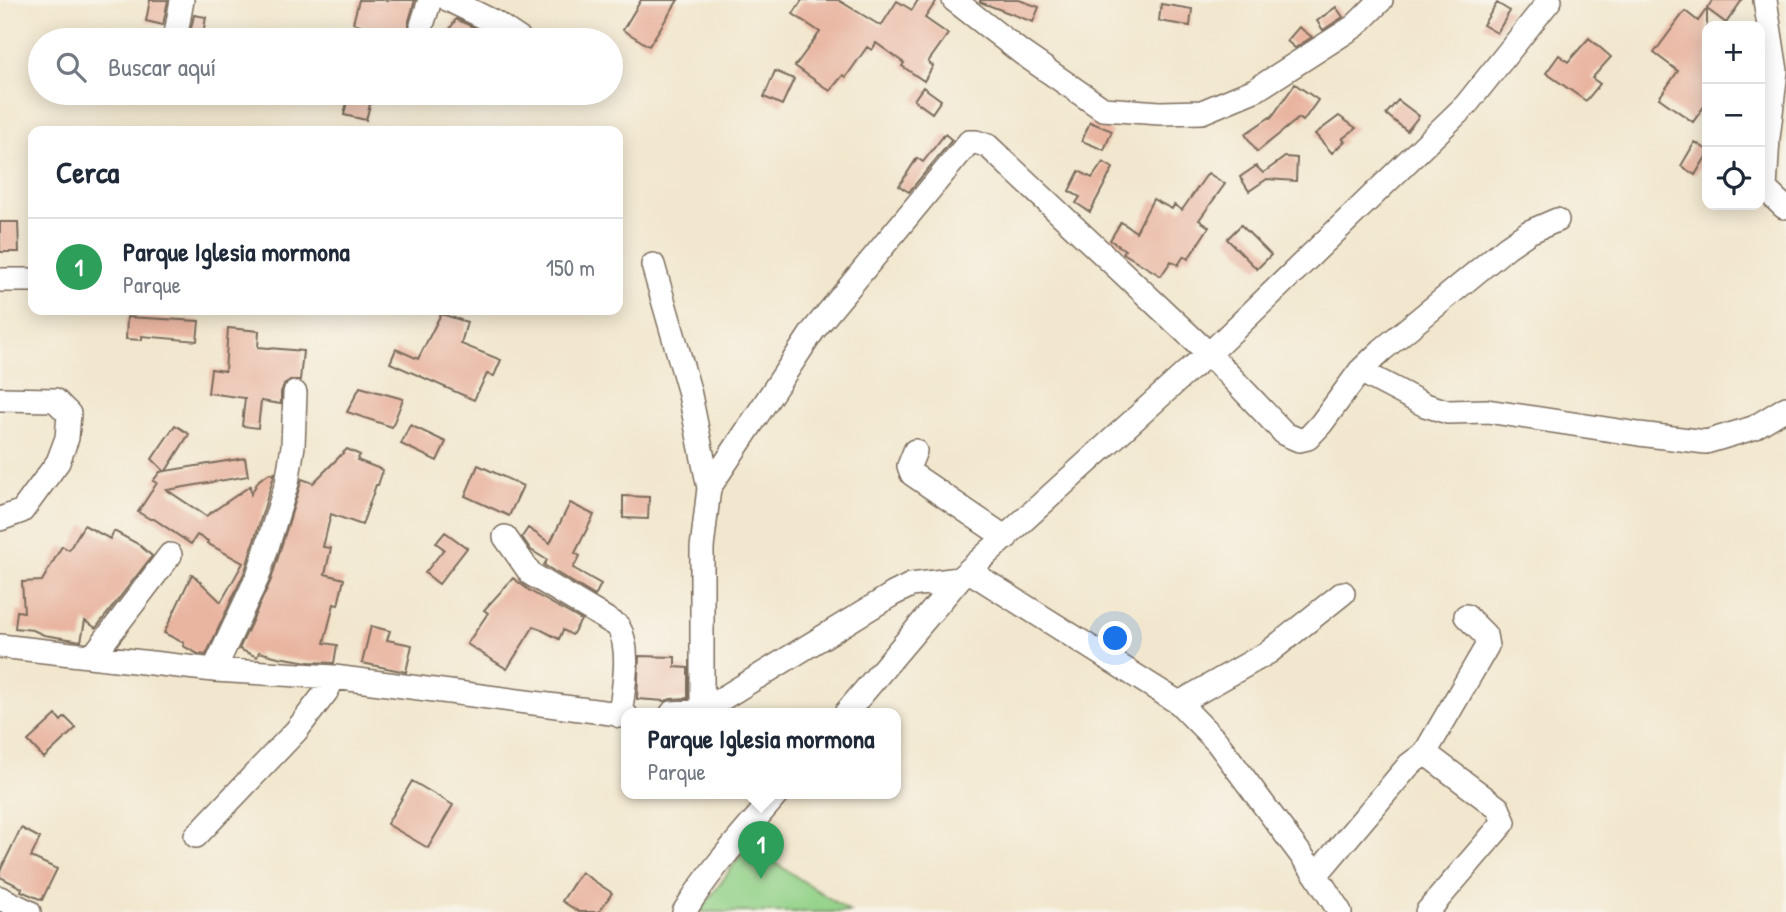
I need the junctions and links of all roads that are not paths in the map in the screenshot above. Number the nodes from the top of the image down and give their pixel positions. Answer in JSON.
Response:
{"nodes":[{"id":1,"x":182,"y":0,"type":"edge"},
{"id":2,"x":430,"y":0,"type":"edge"},
{"id":3,"x":449,"y":0,"type":"edge"},
{"id":4,"x":954,"y":0,"type":"edge"},
{"id":5,"x":1381,"y":0,"type":"edge"},
{"id":6,"x":1550,"y":0,"type":"edge"},
{"id":7,"x":1765,"y":0,"type":"edge"},
{"id":8,"x":422,"y":25,"type":"dead end"},
{"id":9,"x":177,"y":28,"type":"edge"},
{"id":10,"x":503,"y":28,"type":"edge"},
{"id":11,"x":1786,"y":206,"type":"edge"},
{"id":12,"x":1557,"y":220,"type":"dead end"},
{"id":13,"x":653,"y":265,"type":"dead end"},
{"id":14,"x":0,"y":280,"type":"edge"},
{"id":15,"x":28,"y":280,"type":"edge"},
{"id":16,"x":1209,"y":354,"type":"junction"},
{"id":17,"x":1360,"y":371,"type":"junction"},
{"id":18,"x":295,"y":393,"type":"dead end"},
{"id":19,"x":0,"y":400,"type":"edge"},
{"id":20,"x":1786,"y":408,"type":"edge"},
{"id":21,"x":915,"y":451,"type":"dead end"},
{"id":22,"x":709,"y":488,"type":"junction"},
{"id":23,"x":0,"y":519,"type":"edge"},
{"id":24,"x":505,"y":537,"type":"dead end"},
{"id":25,"x":1006,"y":538,"type":"junction"},
{"id":26,"x":170,"y":555,"type":"dead end"},
{"id":27,"x":964,"y":575,"type":"junction"},
{"id":28,"x":1343,"y":593,"type":"dead end"},
{"id":29,"x":1466,"y":616,"type":"dead end"},
{"id":30,"x":0,"y":646,"type":"edge"},
{"id":31,"x":93,"y":656,"type":"junction"},
{"id":32,"x":214,"y":670,"type":"junction"},
{"id":33,"x":334,"y":677,"type":"junction"},
{"id":34,"x":1179,"y":703,"type":"junction"},
{"id":35,"x":623,"y":708,"type":"edge"},
{"id":36,"x":702,"y":708,"type":"edge"},
{"id":37,"x":707,"y":708,"type":"edge"},
{"id":38,"x":850,"y":708,"type":"edge"},
{"id":39,"x":621,"y":715,"type":"edge"},
{"id":40,"x":1424,"y":753,"type":"junction"},
{"id":41,"x":773,"y":799,"type":"edge"},
{"id":42,"x":196,"y":836,"type":"dead end"},
{"id":43,"x":1316,"y":875,"type":"junction"},
{"id":44,"x":0,"y":898,"type":"edge"},
{"id":45,"x":29,"y":912,"type":"edge"},
{"id":46,"x":684,"y":912,"type":"edge"},
{"id":47,"x":1340,"y":912,"type":"edge"},
{"id":48,"x":1427,"y":912,"type":"edge"}],
"edges":[{"from":1,"to":9,"type":"street"},
{"from":2,"to":8,"type":"street"},
{"from":3,"to":10,"type":"street"},
{"from":4,"to":5,"type":"street"},
{"from":6,"to":16,"type":"street"},
{"from":7,"to":11,"type":"street"},
{"from":12,"to":17,"type":"street"},
{"from":13,"to":22,"type":"street"},
{"from":14,"to":15,"type":"street"},
{"from":16,"to":17,"type":"street"},
{"from":16,"to":22,"type":"street"},
{"from":16,"to":25,"type":"street"},
{"from":17,"to":20,"type":"street"},
{"from":18,"to":32,"type":"street"},
{"from":19,"to":23,"type":"street"},
{"from":21,"to":25,"type":"street"},
{"from":22,"to":36,"type":"street"},
{"from":24,"to":35,"type":"street"},
{"from":25,"to":27,"type":"street"},
{"from":26,"to":31,"type":"street"},
{"from":27,"to":34,"type":"street"},
{"from":27,"to":37,"type":"street"},
{"from":27,"to":38,"type":"street"},
{"from":28,"to":34,"type":"street"},
{"from":29,"to":40,"type":"street"},
{"from":30,"to":31,"type":"street"},
{"from":31,"to":32,"type":"street"},
{"from":32,"to":33,"type":"street"},
{"from":33,"to":39,"type":"street"},
{"from":33,"to":42,"type":"street"},
{"from":34,"to":43,"type":"street"},
{"from":40,"to":43,"type":"street"},
{"from":40,"to":48,"type":"street"},
{"from":41,"to":46,"type":"street"},
{"from":43,"to":47,"type":"street"},
{"from":44,"to":45,"type":"street"}]}
